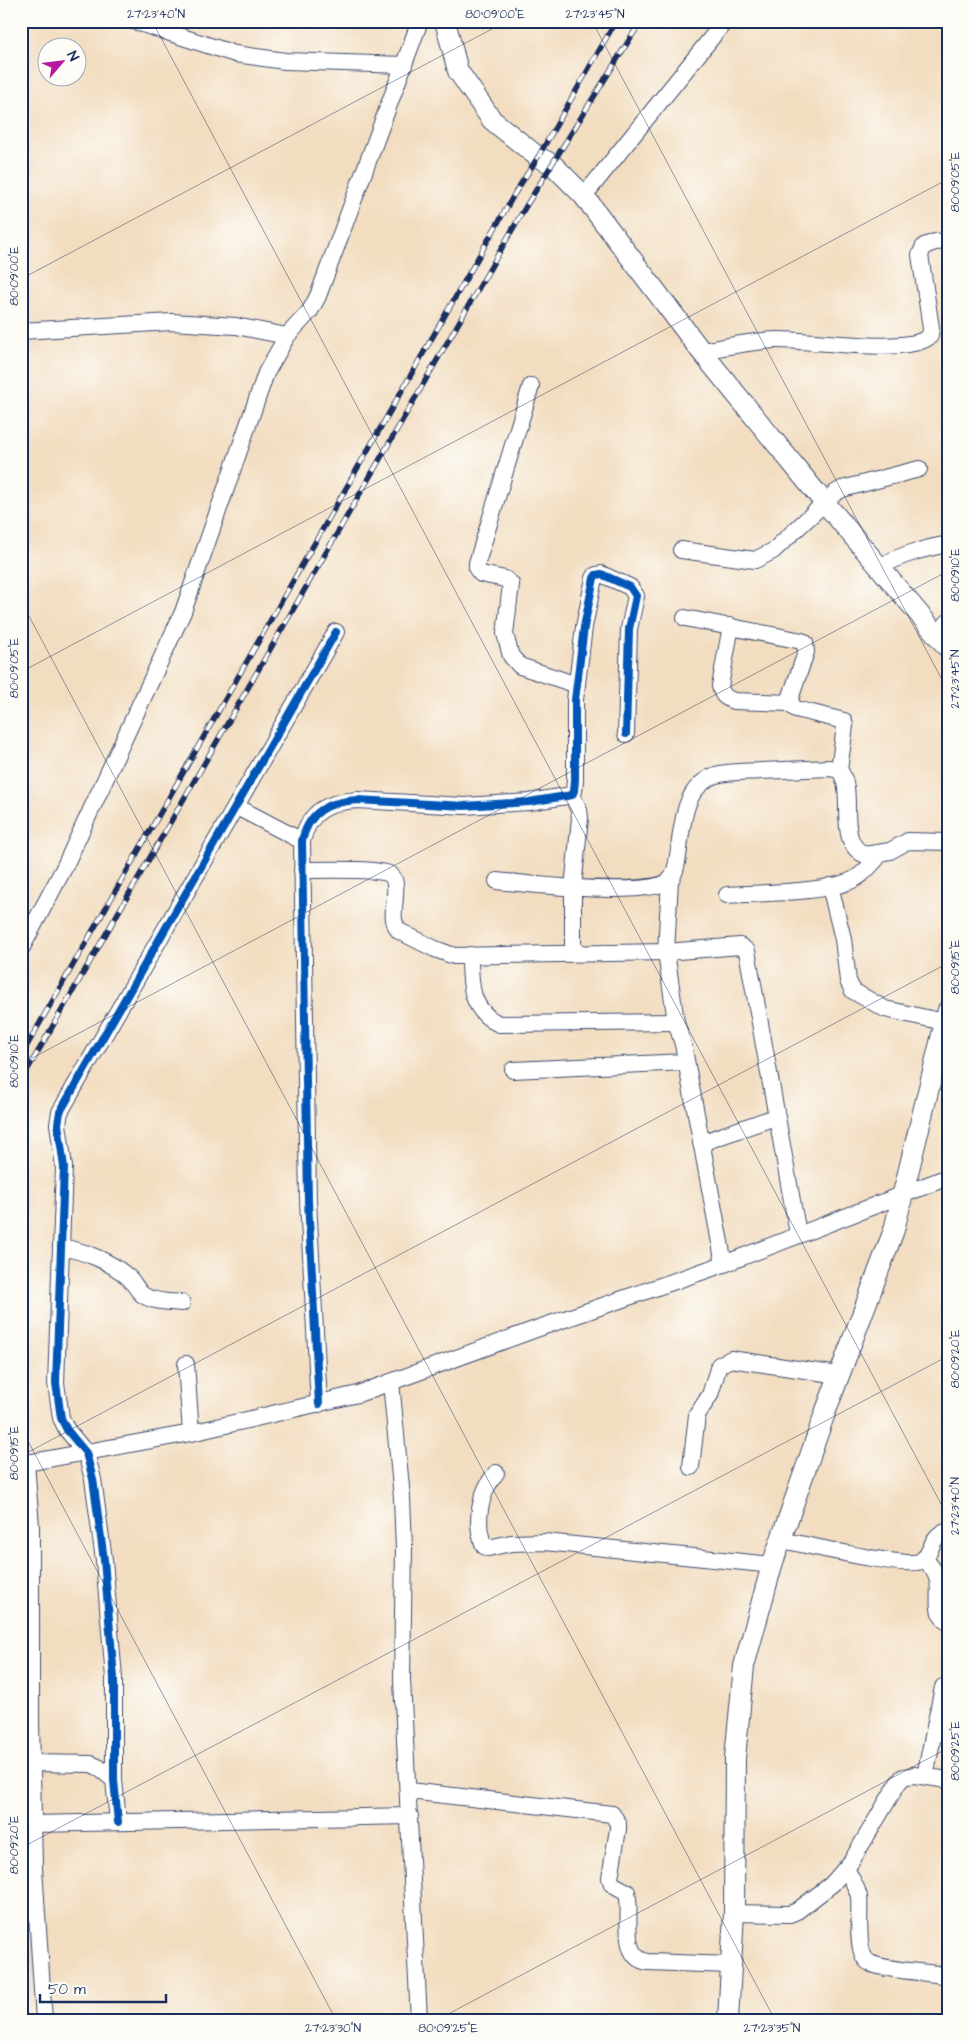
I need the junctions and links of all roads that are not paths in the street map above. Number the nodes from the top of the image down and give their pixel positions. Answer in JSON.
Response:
{"nodes":[{"id":1,"x":133,"y":21,"type":"edge"},
{"id":2,"x":420,"y":21,"type":"edge"},
{"id":3,"x":445,"y":21,"type":"edge"},
{"id":4,"x":725,"y":21,"type":"edge"},
{"id":5,"x":404,"y":65,"type":"junction"},
{"id":6,"x":584,"y":196,"type":"junction"},
{"id":7,"x":948,"y":241,"type":"edge"},
{"id":8,"x":21,"y":331,"type":"edge"},
{"id":9,"x":287,"y":336,"type":"junction"},
{"id":10,"x":701,"y":351,"type":"junction"},
{"id":11,"x":531,"y":386,"type":"dead end"},
{"id":12,"x":919,"y":469,"type":"dead end"},
{"id":13,"x":825,"y":503,"type":"junction"},
{"id":14,"x":948,"y":544,"type":"edge"},
{"id":15,"x":680,"y":550,"type":"dead end"},
{"id":16,"x":880,"y":567,"type":"junction"},
{"id":17,"x":685,"y":618,"type":"dead end"},
{"id":18,"x":731,"y":626,"type":"junction"},
{"id":19,"x":336,"y":632,"type":"dead end"},
{"id":20,"x":944,"y":635,"type":"edge"},
{"id":21,"x":577,"y":685,"type":"junction"},
{"id":22,"x":791,"y":703,"type":"junction"},
{"id":23,"x":626,"y":734,"type":"dead end"},
{"id":24,"x":839,"y":770,"type":"junction"},
{"id":25,"x":572,"y":795,"type":"junction"},
{"id":26,"x":237,"y":806,"type":"junction"},
{"id":27,"x":302,"y":841,"type":"junction"},
{"id":28,"x":948,"y":842,"type":"edge"},
{"id":29,"x":881,"y":853,"type":"junction"},
{"id":30,"x":302,"y":870,"type":"junction"},
{"id":31,"x":670,"y":880,"type":"junction"},
{"id":32,"x":497,"y":881,"type":"dead end"},
{"id":33,"x":830,"y":886,"type":"junction"},
{"id":34,"x":573,"y":888,"type":"junction"},
{"id":35,"x":727,"y":895,"type":"dead end"},
{"id":36,"x":25,"y":935,"type":"edge"},
{"id":37,"x":21,"y":949,"type":"edge"},
{"id":38,"x":666,"y":952,"type":"junction"},
{"id":39,"x":581,"y":953,"type":"junction"},
{"id":40,"x":470,"y":955,"type":"junction"},
{"id":41,"x":946,"y":1016,"type":"edge"},
{"id":42,"x":676,"y":1022,"type":"junction"},
{"id":43,"x":686,"y":1062,"type":"junction"},
{"id":44,"x":513,"y":1070,"type":"dead end"},
{"id":45,"x":775,"y":1116,"type":"junction"},
{"id":46,"x":701,"y":1143,"type":"junction"},
{"id":47,"x":948,"y":1177,"type":"edge"},
{"id":48,"x":903,"y":1195,"type":"junction"},
{"id":49,"x":798,"y":1234,"type":"junction"},
{"id":50,"x":61,"y":1247,"type":"junction"},
{"id":51,"x":724,"y":1264,"type":"junction"},
{"id":52,"x":182,"y":1303,"type":"dead end"},
{"id":53,"x":186,"y":1364,"type":"dead end"},
{"id":54,"x":839,"y":1375,"type":"junction"},
{"id":55,"x":391,"y":1382,"type":"junction"},
{"id":56,"x":319,"y":1404,"type":"junction"},
{"id":57,"x":191,"y":1433,"type":"junction"},
{"id":58,"x":86,"y":1453,"type":"junction"},
{"id":59,"x":23,"y":1464,"type":"edge"},
{"id":60,"x":691,"y":1467,"type":"dead end"},
{"id":61,"x":496,"y":1473,"type":"dead end"},
{"id":62,"x":948,"y":1530,"type":"edge"},
{"id":63,"x":781,"y":1540,"type":"junction"},
{"id":64,"x":924,"y":1558,"type":"junction"},
{"id":65,"x":772,"y":1565,"type":"junction"},
{"id":66,"x":948,"y":1622,"type":"edge"},
{"id":67,"x":943,"y":1687,"type":"dead end"},
{"id":68,"x":32,"y":1763,"type":"junction"},
{"id":69,"x":925,"y":1776,"type":"junction"},
{"id":70,"x":114,"y":1780,"type":"junction"},
{"id":71,"x":948,"y":1780,"type":"edge"},
{"id":72,"x":408,"y":1791,"type":"junction"},
{"id":73,"x":410,"y":1816,"type":"junction"},
{"id":74,"x":118,"y":1822,"type":"junction"},
{"id":75,"x":33,"y":1824,"type":"junction"},
{"id":76,"x":846,"y":1869,"type":"junction"},
{"id":77,"x":734,"y":1914,"type":"junction"},
{"id":78,"x":731,"y":1965,"type":"junction"},
{"id":79,"x":948,"y":1972,"type":"edge"},
{"id":80,"x":44,"y":2020,"type":"edge"},
{"id":81,"x":419,"y":2020,"type":"edge"},
{"id":82,"x":728,"y":2020,"type":"edge"}],
"edges":[{"from":1,"to":5,"type":"street"},
{"from":2,"to":5,"type":"street"},
{"from":3,"to":6,"type":"street"},
{"from":4,"to":6,"type":"street"},
{"from":5,"to":9,"type":"street"},
{"from":6,"to":10,"type":"street"},
{"from":7,"to":10,"type":"street"},
{"from":8,"to":9,"type":"street"},
{"from":9,"to":36,"type":"street"},
{"from":10,"to":13,"type":"street"},
{"from":11,"to":21,"type":"street"},
{"from":12,"to":13,"type":"street"},
{"from":13,"to":15,"type":"street"},
{"from":13,"to":16,"type":"street"},
{"from":14,"to":16,"type":"street"},
{"from":16,"to":20,"type":"street"},
{"from":17,"to":18,"type":"street"},
{"from":18,"to":22,"type":"street"},
{"from":18,"to":22,"type":"street"},
{"from":19,"to":26,"type":"street"},
{"from":21,"to":23,"type":"street"},
{"from":21,"to":25,"type":"street"},
{"from":22,"to":24,"type":"street"},
{"from":24,"to":29,"type":"street"},
{"from":24,"to":31,"type":"street"},
{"from":25,"to":27,"type":"street"},
{"from":25,"to":34,"type":"street"},
{"from":26,"to":27,"type":"street"},
{"from":26,"to":50,"type":"street"},
{"from":27,"to":30,"type":"street"},
{"from":28,"to":29,"type":"street"},
{"from":29,"to":33,"type":"street"},
{"from":30,"to":40,"type":"street"},
{"from":30,"to":56,"type":"street"},
{"from":31,"to":34,"type":"street"},
{"from":31,"to":38,"type":"street"},
{"from":32,"to":34,"type":"street"},
{"from":33,"to":35,"type":"street"},
{"from":33,"to":41,"type":"street"},
{"from":34,"to":39,"type":"street"},
{"from":36,"to":37,"type":"street"},
{"from":38,"to":39,"type":"street"},
{"from":38,"to":42,"type":"street"},
{"from":38,"to":45,"type":"street"},
{"from":39,"to":40,"type":"street"},
{"from":40,"to":42,"type":"street"},
{"from":41,"to":48,"type":"street"},
{"from":42,"to":43,"type":"street"},
{"from":43,"to":44,"type":"street"},
{"from":43,"to":46,"type":"street"},
{"from":45,"to":46,"type":"street"},
{"from":45,"to":49,"type":"street"},
{"from":46,"to":51,"type":"street"},
{"from":47,"to":48,"type":"street"},
{"from":48,"to":49,"type":"street"},
{"from":48,"to":54,"type":"street"},
{"from":49,"to":51,"type":"street"},
{"from":50,"to":52,"type":"street"},
{"from":50,"to":58,"type":"street"},
{"from":51,"to":55,"type":"street"},
{"from":53,"to":57,"type":"street"},
{"from":54,"to":60,"type":"street"},
{"from":54,"to":63,"type":"street"},
{"from":55,"to":56,"type":"street"},
{"from":55,"to":72,"type":"street"},
{"from":56,"to":57,"type":"street"},
{"from":57,"to":58,"type":"street"},
{"from":58,"to":59,"type":"street"},
{"from":58,"to":70,"type":"street"},
{"from":59,"to":68,"type":"street"},
{"from":61,"to":65,"type":"street"},
{"from":62,"to":64,"type":"street"},
{"from":63,"to":64,"type":"street"},
{"from":63,"to":65,"type":"street"},
{"from":64,"to":66,"type":"street"},
{"from":65,"to":77,"type":"street"},
{"from":67,"to":69,"type":"street"},
{"from":68,"to":70,"type":"street"},
{"from":68,"to":75,"type":"street"},
{"from":69,"to":71,"type":"street"},
{"from":69,"to":76,"type":"street"},
{"from":70,"to":74,"type":"street"},
{"from":72,"to":73,"type":"street"},
{"from":72,"to":78,"type":"street"},
{"from":73,"to":74,"type":"street"},
{"from":73,"to":81,"type":"street"},
{"from":74,"to":75,"type":"street"},
{"from":75,"to":80,"type":"street"},
{"from":76,"to":77,"type":"street"},
{"from":76,"to":79,"type":"street"},
{"from":77,"to":78,"type":"street"},
{"from":78,"to":82,"type":"street"}]}
